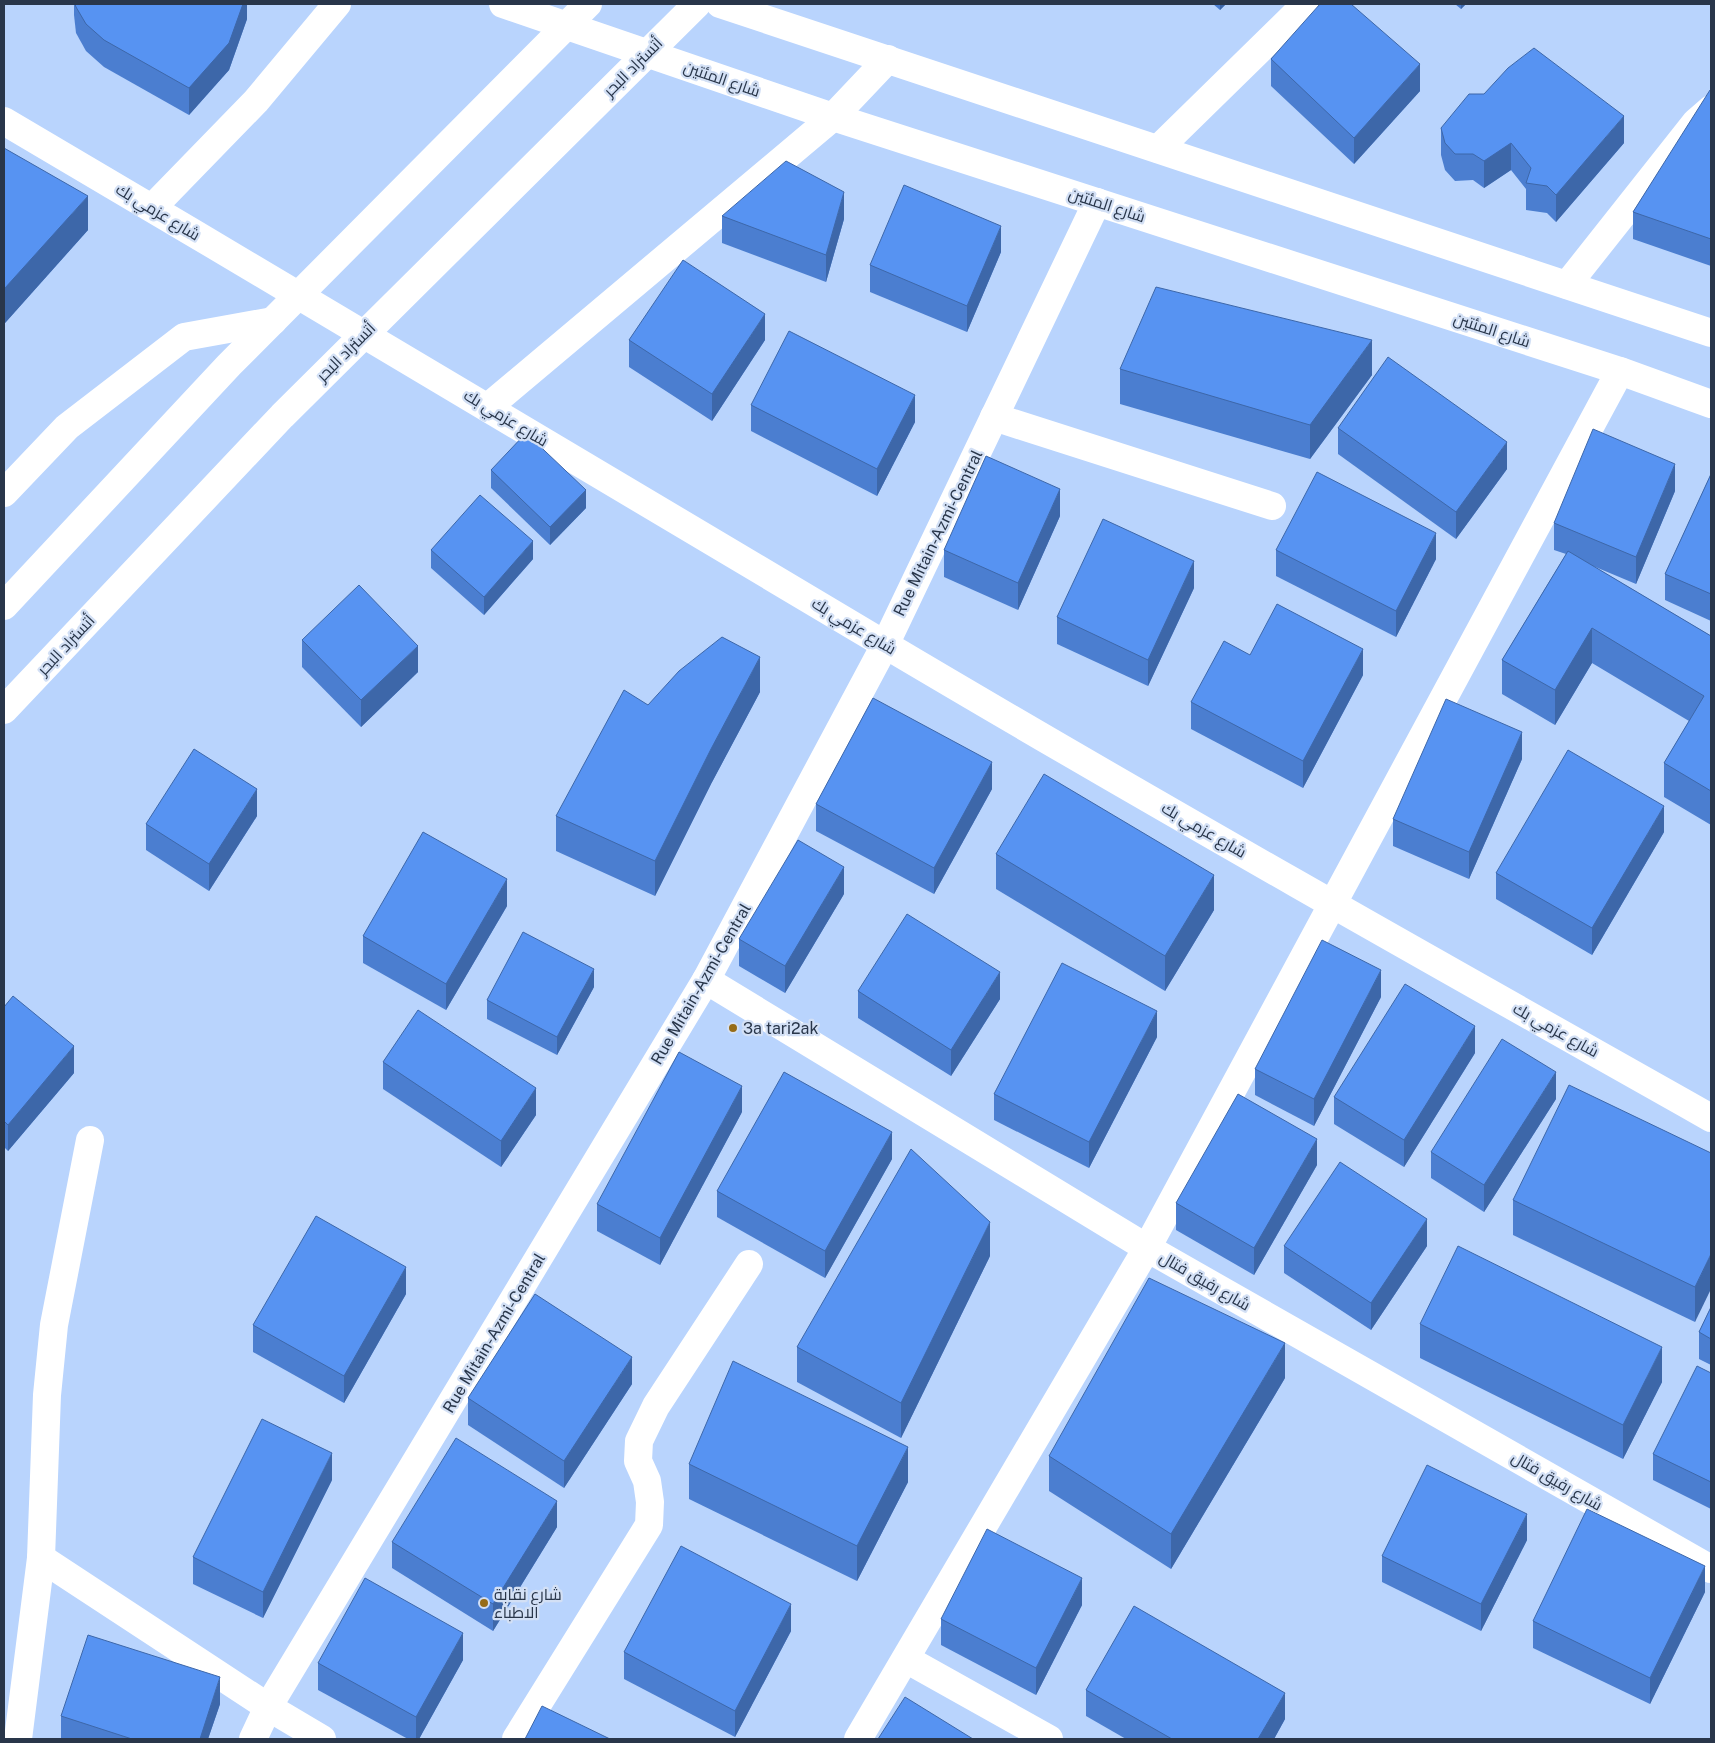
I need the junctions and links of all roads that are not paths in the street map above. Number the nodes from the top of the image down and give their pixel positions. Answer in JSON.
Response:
{"nodes":[{"id":1,"x":337,"y":4,"type":"edge"},
{"id":2,"x":503,"y":4,"type":"edge"},
{"id":3,"x":588,"y":4,"type":"edge"},
{"id":4,"x":697,"y":4,"type":"edge"},
{"id":5,"x":720,"y":4,"type":"edge"},
{"id":6,"x":1306,"y":4,"type":"edge"},
{"id":7,"x":888,"y":58,"type":"junction"},
{"id":8,"x":1711,"y":108,"type":"edge"},
{"id":9,"x":833,"y":118,"type":"junction"},
{"id":10,"x":4,"y":121,"type":"edge"},
{"id":11,"x":1158,"y":149,"type":"junction"},
{"id":12,"x":1097,"y":202,"type":"junction"},
{"id":13,"x":152,"y":208,"type":"junction"},
{"id":14,"x":1567,"y":285,"type":"junction"},
{"id":15,"x":274,"y":321,"type":"junction"},
{"id":16,"x":1711,"y":333,"type":"edge"},
{"id":17,"x":1620,"y":371,"type":"junction"},
{"id":18,"x":1711,"y":404,"type":"edge"},
{"id":19,"x":488,"y":408,"type":"junction"},
{"id":20,"x":994,"y":417,"type":"junction"},
{"id":21,"x":4,"y":493,"type":"edge"},
{"id":22,"x":1272,"y":506,"type":"dead end"},
{"id":23,"x":4,"y":606,"type":"edge"},
{"id":24,"x":885,"y":645,"type":"junction"},
{"id":25,"x":4,"y":710,"type":"edge"},
{"id":26,"x":1333,"y":905,"type":"junction"},
{"id":27,"x":706,"y":980,"type":"junction"},
{"id":28,"x":1711,"y":1118,"type":"edge"},
{"id":29,"x":90,"y":1140,"type":"dead end"},
{"id":30,"x":1147,"y":1248,"type":"junction"},
{"id":31,"x":749,"y":1264,"type":"dead end"},
{"id":32,"x":41,"y":1558,"type":"junction"},
{"id":33,"x":1711,"y":1569,"type":"edge"},
{"id":34,"x":906,"y":1659,"type":"junction"},
{"id":35,"x":268,"y":1707,"type":"junction"},
{"id":36,"x":18,"y":1739,"type":"edge"},
{"id":37,"x":254,"y":1739,"type":"edge"},
{"id":38,"x":322,"y":1739,"type":"edge"},
{"id":39,"x":516,"y":1739,"type":"edge"},
{"id":40,"x":858,"y":1739,"type":"edge"},
{"id":41,"x":1050,"y":1739,"type":"edge"}],
"edges":[{"from":1,"to":13,"type":"main road"},
{"from":2,"to":9,"type":"main road","name":"شارع المئتين"},
{"from":3,"to":15,"type":"main road"},
{"from":4,"to":25,"type":"main road","name":"أتستراد البحر"},
{"from":5,"to":7,"type":"main road"},
{"from":6,"to":11,"type":"main road"},
{"from":7,"to":9,"type":"main road"},
{"from":7,"to":11,"type":"main road"},
{"from":8,"to":14,"type":"main road"},
{"from":9,"to":12,"type":"main road","name":"شارع المئتين"},
{"from":9,"to":19,"type":"main road"},
{"from":10,"to":13,"type":"main road","name":"شارع عزمي بك"},
{"from":11,"to":14,"type":"main road"},
{"from":12,"to":17,"type":"main road","name":"شارع المئتين"},
{"from":12,"to":20,"type":"main road","name":"Rue Mitain-Azmi-Central"},
{"from":13,"to":19,"type":"main road","name":"شارع عزمي بك"},
{"from":14,"to":16,"type":"main road"},
{"from":15,"to":21,"type":"main road"},
{"from":15,"to":23,"type":"main road"},
{"from":17,"to":18,"type":"main road","name":"شارع المئتين"},
{"from":17,"to":26,"type":"main road"},
{"from":19,"to":24,"type":"main road","name":"شارع عزمي بك"},
{"from":20,"to":22,"type":"main road"},
{"from":20,"to":24,"type":"main road","name":"Rue Mitain-Azmi-Central"},
{"from":24,"to":26,"type":"main road","name":"شارع عزمي بك"},
{"from":24,"to":27,"type":"main road","name":"Rue Mitain-Azmi-Central"},
{"from":26,"to":28,"type":"main road","name":"شارع عزمي بك"},
{"from":26,"to":30,"type":"main road"},
{"from":27,"to":30,"type":"main road","name":"شارع رفيق فتال"},
{"from":27,"to":35,"type":"main road","name":"Rue Mitain-Azmi-Central"},
{"from":29,"to":32,"type":"main road"},
{"from":30,"to":33,"type":"main road","name":"شارع رفيق فتال"},
{"from":30,"to":34,"type":"main road"},
{"from":31,"to":39,"type":"main road"},
{"from":32,"to":35,"type":"main road"},
{"from":32,"to":36,"type":"main road"},
{"from":34,"to":40,"type":"main road"},
{"from":34,"to":41,"type":"main road"},
{"from":35,"to":37,"type":"main road","name":"Rue Mitain-Azmi-Central"},
{"from":35,"to":38,"type":"main road"}]}
